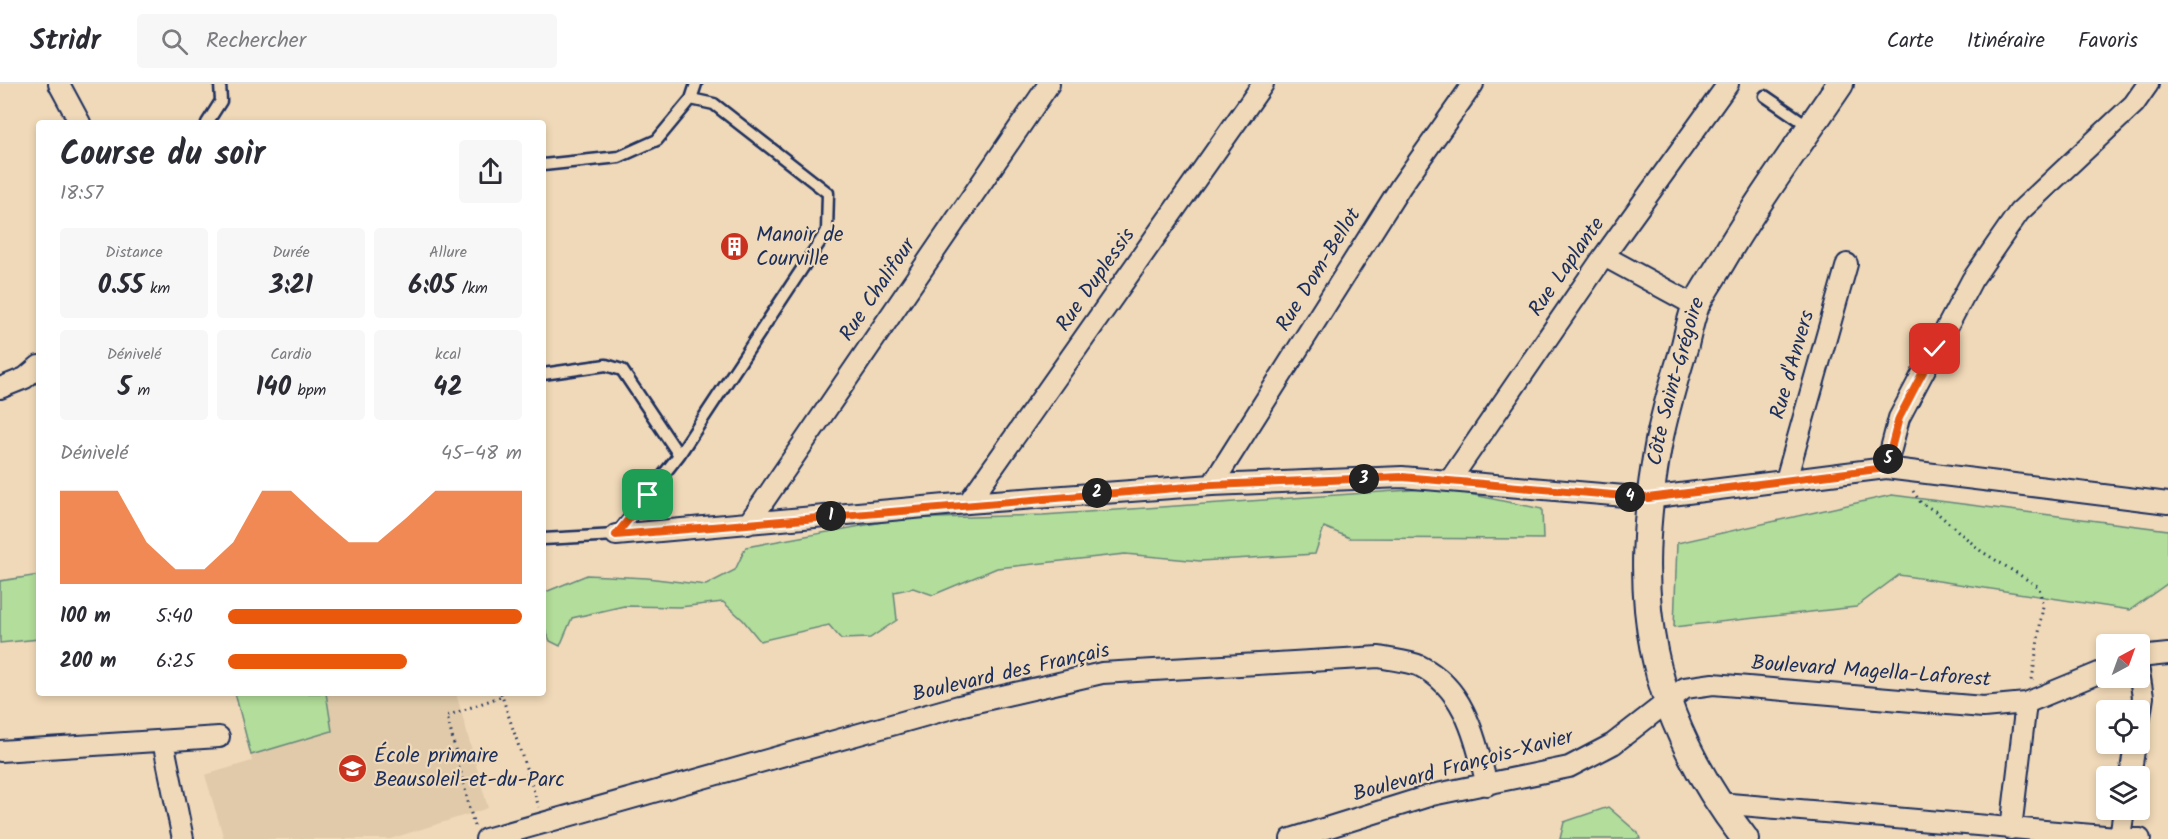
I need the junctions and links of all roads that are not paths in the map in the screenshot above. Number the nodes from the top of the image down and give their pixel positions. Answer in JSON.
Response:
{"nodes":[{"id":1,"x":59,"y":84,"type":"edge"},
{"id":2,"x":220,"y":84,"type":"edge"},
{"id":3,"x":696,"y":84,"type":"edge"},
{"id":4,"x":1049,"y":84,"type":"edge"},
{"id":5,"x":1263,"y":84,"type":"edge"},
{"id":6,"x":1473,"y":84,"type":"edge"},
{"id":7,"x":1728,"y":84,"type":"edge"},
{"id":8,"x":1840,"y":84,"type":"edge"},
{"id":9,"x":2148,"y":84,"type":"edge"},
{"id":10,"x":1765,"y":96,"type":"dead end"},
{"id":11,"x":691,"y":99,"type":"junction"},
{"id":12,"x":78,"y":120,"type":"edge"},
{"id":13,"x":209,"y":120,"type":"edge"},
{"id":14,"x":1811,"y":128,"type":"junction"},
{"id":15,"x":546,"y":165,"type":"edge"},
{"id":16,"x":1604,"y":256,"type":"junction"},
{"id":17,"x":1847,"y":264,"type":"dead end"},
{"id":18,"x":1696,"y":306,"type":"junction"},
{"id":19,"x":36,"y":369,"type":"edge"},
{"id":20,"x":546,"y":374,"type":"edge"},
{"id":21,"x":0,"y":388,"type":"edge"},
{"id":22,"x":680,"y":455,"type":"junction"},
{"id":23,"x":1886,"y":468,"type":"junction"},
{"id":24,"x":1450,"y":480,"type":"junction"},
{"id":25,"x":1786,"y":480,"type":"junction"},
{"id":26,"x":1212,"y":485,"type":"junction"},
{"id":27,"x":1648,"y":498,"type":"junction"},
{"id":28,"x":968,"y":503,"type":"junction"},
{"id":29,"x":2168,"y":503,"type":"edge"},
{"id":30,"x":748,"y":524,"type":"junction"},
{"id":31,"x":616,"y":535,"type":"junction"},
{"id":32,"x":546,"y":539,"type":"edge"},
{"id":33,"x":2168,"y":654,"type":"edge"},
{"id":34,"x":2150,"y":656,"type":"edge"},
{"id":35,"x":2096,"y":674,"type":"edge"},
{"id":36,"x":1666,"y":701,"type":"junction"},
{"id":37,"x":2026,"y":703,"type":"junction"},
{"id":38,"x":219,"y":737,"type":"dead end"},
{"id":39,"x":163,"y":741,"type":"junction"},
{"id":40,"x":0,"y":751,"type":"edge"},
{"id":41,"x":1487,"y":785,"type":"junction"},
{"id":42,"x":1718,"y":803,"type":"junction"},
{"id":43,"x":2123,"y":820,"type":"edge"},
{"id":44,"x":2011,"y":829,"type":"junction"},
{"id":45,"x":484,"y":836,"type":"edge"},
{"id":46,"x":2120,"y":837,"type":"junction"},
{"id":47,"x":183,"y":839,"type":"edge"},
{"id":48,"x":1291,"y":839,"type":"edge"},
{"id":49,"x":1745,"y":839,"type":"edge"},
{"id":50,"x":2140,"y":839,"type":"edge"}],
"edges":[{"from":1,"to":12,"type":"street"},
{"from":2,"to":13,"type":"lane"},
{"from":3,"to":11,"type":"lane"},
{"from":4,"to":30,"type":"street","name":"Rue Chalifour"},
{"from":5,"to":28,"type":"street","name":"Rue Duplessis"},
{"from":6,"to":26,"type":"street","name":"Rue Dom-Bellot"},
{"from":7,"to":16,"type":"street","name":"Rue Laplante"},
{"from":8,"to":14,"type":"street","name":"Côte Saint-Grégoire"},
{"from":9,"to":23,"type":"street"},
{"from":10,"to":14,"type":"lane"},
{"from":11,"to":15,"type":"lane"},
{"from":11,"to":22,"type":"lane"},
{"from":14,"to":18,"type":"street","name":"Côte Saint-Grégoire"},
{"from":16,"to":18,"type":"street"},
{"from":16,"to":24,"type":"street","name":"Rue Laplante"},
{"from":17,"to":25,"type":"street","name":"Rue d'Anvers"},
{"from":18,"to":27,"type":"street","name":"Côte Saint-Grégoire"},
{"from":19,"to":21,"type":"street"},
{"from":20,"to":22,"type":"lane"},
{"from":22,"to":31,"type":"lane"},
{"from":23,"to":25,"type":"street"},
{"from":23,"to":29,"type":"street"},
{"from":24,"to":26,"type":"street"},
{"from":24,"to":27,"type":"street"},
{"from":25,"to":27,"type":"street"},
{"from":26,"to":28,"type":"street"},
{"from":27,"to":36,"type":"street","name":"Côte Saint-Grégoire"},
{"from":28,"to":30,"type":"street"},
{"from":30,"to":31,"type":"street"},
{"from":31,"to":32,"type":"lane"},
{"from":33,"to":34,"type":"street"},
{"from":35,"to":37,"type":"street","name":"Boulevard Magella-Laforest"},
{"from":36,"to":37,"type":"street","name":"Boulevard Magella-Laforest"},
{"from":36,"to":41,"type":"street","name":"Boulevard François-Xavier"},
{"from":36,"to":42,"type":"street","name":"Côte Saint-Grégoire"},
{"from":37,"to":44,"type":"street"},
{"from":38,"to":39,"type":"street"},
{"from":39,"to":40,"type":"street"},
{"from":39,"to":47,"type":"street"},
{"from":41,"to":45,"type":"street","name":"Boulevard des Français"},
{"from":41,"to":48,"type":"street","name":"Boulevard François-Xavier"},
{"from":42,"to":44,"type":"street"},
{"from":42,"to":49,"type":"street","name":"Côte Saint-Grégoire"},
{"from":43,"to":46,"type":"street"},
{"from":44,"to":46,"type":"street"},
{"from":46,"to":50,"type":"street"}]}
